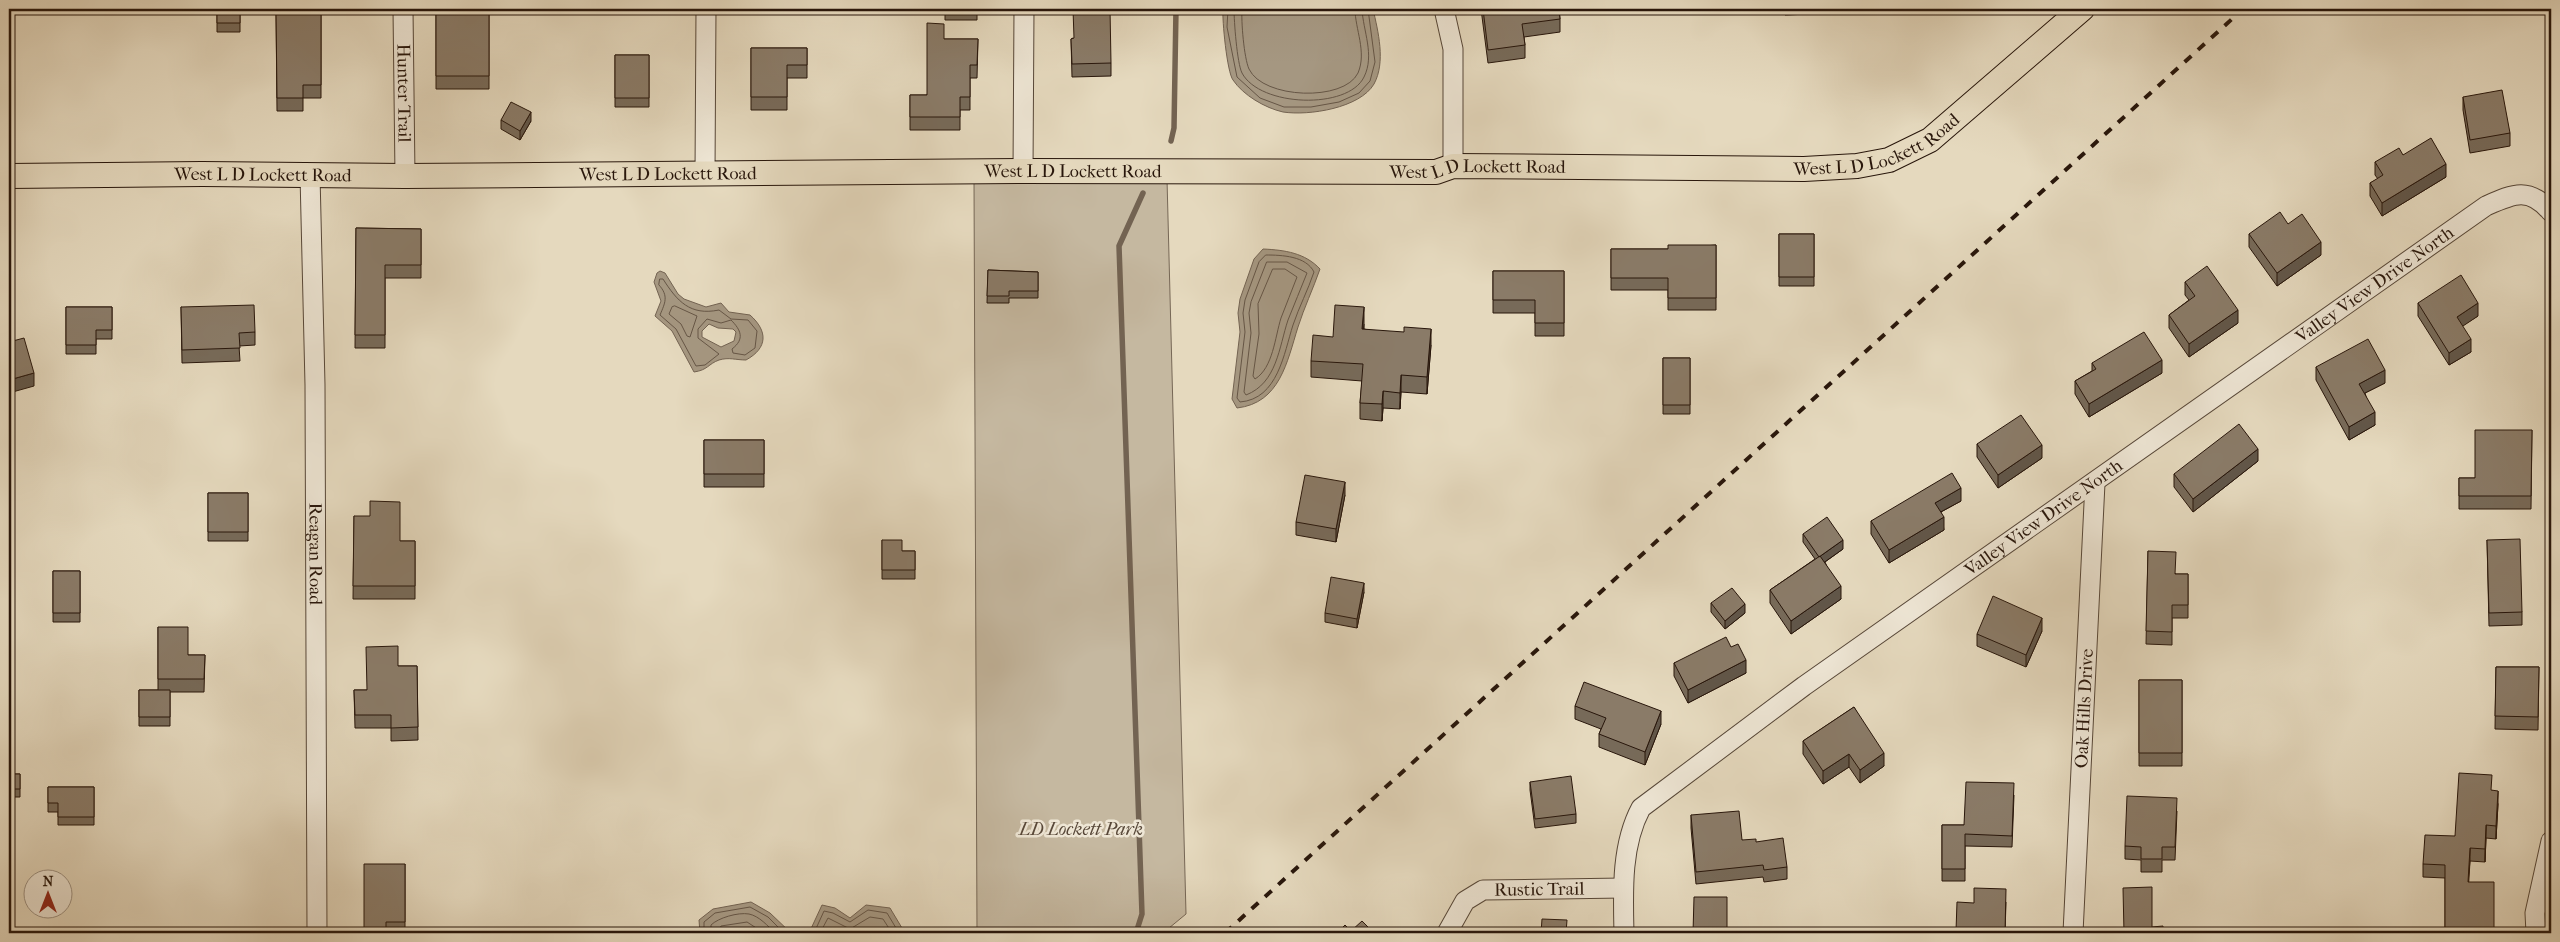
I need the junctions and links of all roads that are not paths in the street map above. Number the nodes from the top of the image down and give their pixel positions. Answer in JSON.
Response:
{"nodes":[{"id":1,"x":403,"y":9,"type":"edge"},
{"id":2,"x":706,"y":9,"type":"edge"},
{"id":3,"x":1024,"y":9,"type":"edge"},
{"id":4,"x":1444,"y":9,"type":"edge"},
{"id":5,"x":2082,"y":9,"type":"edge"},
{"id":6,"x":1453,"y":166,"type":"junction"},
{"id":7,"x":1023,"y":171,"type":"junction"},
{"id":8,"x":705,"y":173,"type":"junction"},
{"id":9,"x":310,"y":175,"type":"junction"},
{"id":10,"x":9,"y":176,"type":"edge"},
{"id":11,"x":405,"y":176,"type":"junction"},
{"id":12,"x":2551,"y":212,"type":"edge"},
{"id":13,"x":2095,"y":482,"type":"junction"},
{"id":14,"x":2551,"y":841,"type":"edge"},
{"id":15,"x":1623,"y":888,"type":"junction"},
{"id":16,"x":2543,"y":913,"type":"edge"},
{"id":17,"x":318,"y":933,"type":"edge"},
{"id":18,"x":1447,"y":933,"type":"edge"},
{"id":19,"x":1624,"y":933,"type":"edge"},
{"id":20,"x":2073,"y":933,"type":"edge"},
{"id":21,"x":2536,"y":933,"type":"edge"}],
"edges":[{"from":1,"to":11,"type":"street","name":"Hunter Trail"},
{"from":2,"to":8,"type":"street"},
{"from":3,"to":7,"type":"street"},
{"from":4,"to":6,"type":"street"},
{"from":5,"to":6,"type":"main road","name":"West L D Lockett Road"},
{"from":6,"to":7,"type":"main road","name":"West L D Lockett Road"},
{"from":7,"to":8,"type":"main road","name":"West L D Lockett Road"},
{"from":8,"to":11,"type":"main road","name":"West L D Lockett Road"},
{"from":9,"to":10,"type":"main road","name":"West L D Lockett Road"},
{"from":9,"to":11,"type":"main road","name":"West L D Lockett Road"},
{"from":9,"to":17,"type":"street","name":"Reagan Road"},
{"from":12,"to":13,"type":"street","name":"Valley View Drive North"},
{"from":13,"to":15,"type":"street","name":"Valley View Drive North"},
{"from":13,"to":20,"type":"street","name":"Oak Hills Drive"},
{"from":14,"to":16,"type":"street"},
{"from":15,"to":18,"type":"street","name":"Rustic Trail"},
{"from":15,"to":19,"type":"street","name":"Valley View Drive North"},
{"from":16,"to":21,"type":"street"}]}
